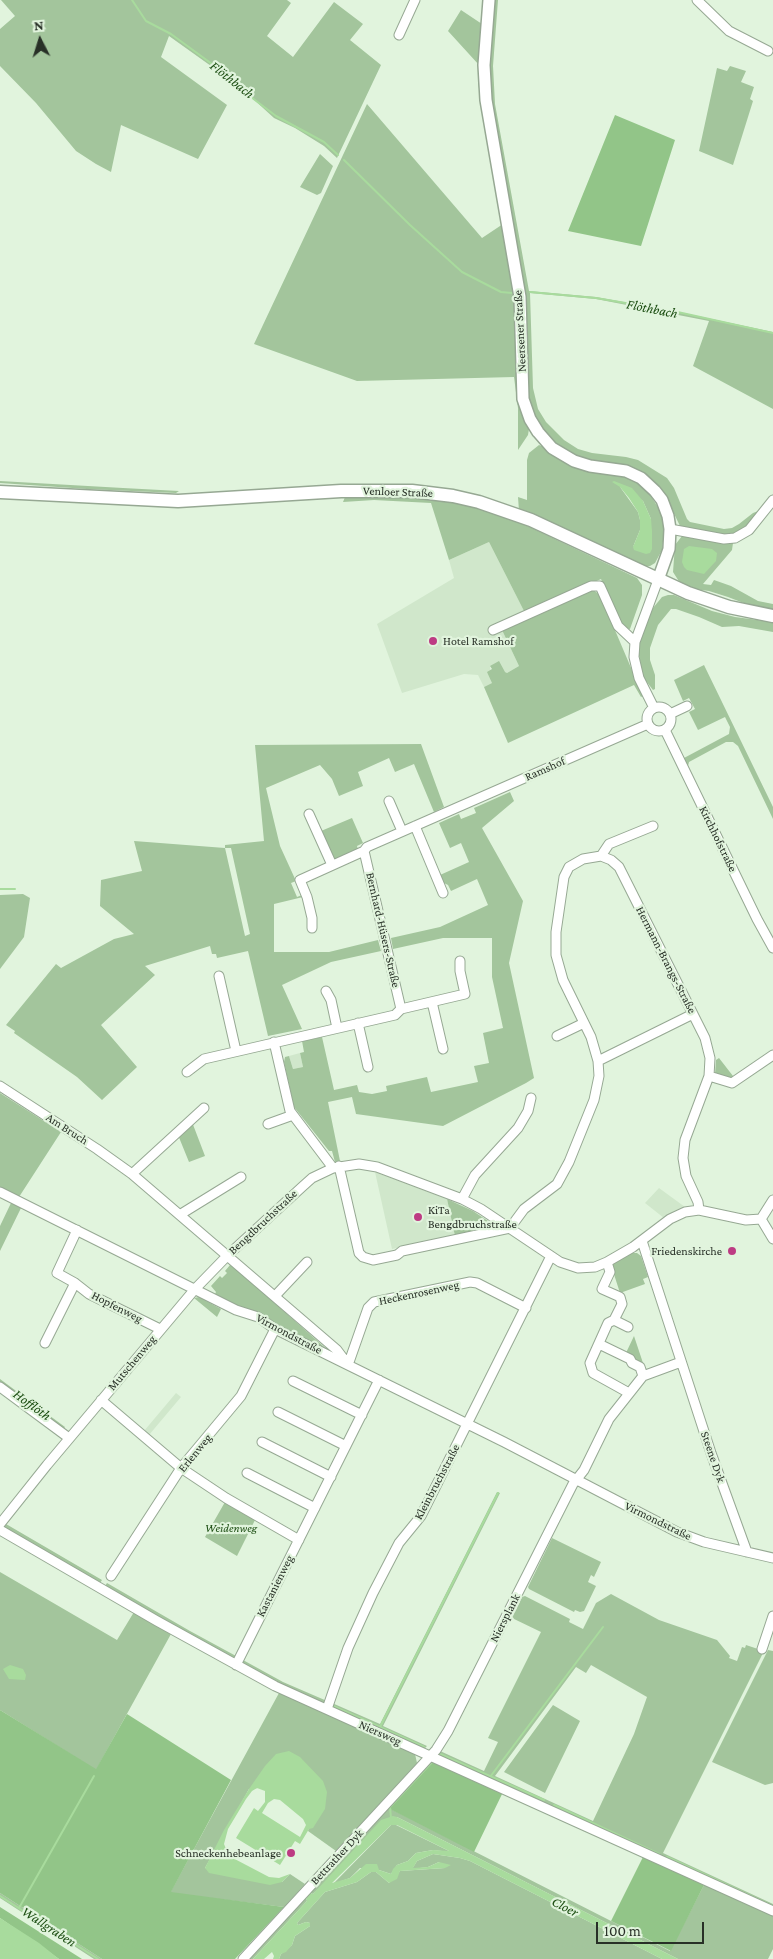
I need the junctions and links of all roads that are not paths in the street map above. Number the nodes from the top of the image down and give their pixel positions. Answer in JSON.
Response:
{"nodes":[{"id":1,"x":489,"y":0,"type":"edge"},
{"id":2,"x":697,"y":0,"type":"edge"},
{"id":3,"x":412,"y":1,"type":"edge"},
{"id":4,"x":399,"y":35,"type":"dead end"},
{"id":5,"x":768,"y":52,"type":"dead end"},
{"id":6,"x":0,"y":492,"type":"edge"},
{"id":7,"x":773,"y":500,"type":"edge"},
{"id":8,"x":670,"y":529,"type":"junction"},
{"id":9,"x":658,"y":580,"type":"junction"},
{"id":10,"x":773,"y":616,"type":"edge"},
{"id":11,"x":493,"y":630,"type":"dead end"},
{"id":12,"x":635,"y":642,"type":"junction"},
{"id":13,"x":687,"y":706,"type":"dead end"},
{"id":14,"x":654,"y":708,"type":"junction"},
{"id":15,"x":670,"y":714,"type":"junction"},
{"id":16,"x":648,"y":724,"type":"junction"},
{"id":17,"x":664,"y":730,"type":"junction"},
{"id":18,"x":389,"y":801,"type":"dead end"},
{"id":19,"x":309,"y":814,"type":"dead end"},
{"id":20,"x":415,"y":826,"type":"junction"},
{"id":21,"x":652,"y":826,"type":"dead end"},
{"id":22,"x":402,"y":831,"type":"junction"},
{"id":23,"x":364,"y":851,"type":"junction"},
{"id":24,"x":601,"y":856,"type":"junction"},
{"id":25,"x":332,"y":865,"type":"junction"},
{"id":26,"x":443,"y":893,"type":"dead end"},
{"id":27,"x":312,"y":928,"type":"dead end"},
{"id":28,"x":773,"y":948,"type":"edge"},
{"id":29,"x":460,"y":961,"type":"dead end"},
{"id":30,"x":219,"y":976,"type":"dead end"},
{"id":31,"x":326,"y":990,"type":"dead end"},
{"id":32,"x":432,"y":1002,"type":"junction"},
{"id":33,"x":401,"y":1009,"type":"junction"},
{"id":34,"x":693,"y":1014,"type":"junction"},
{"id":35,"x":358,"y":1023,"type":"junction"},
{"id":36,"x":584,"y":1023,"type":"junction"},
{"id":37,"x":337,"y":1028,"type":"junction"},
{"id":38,"x":557,"y":1036,"type":"dead end"},
{"id":39,"x":274,"y":1042,"type":"junction"},
{"id":40,"x":443,"y":1049,"type":"dead end"},
{"id":41,"x":236,"y":1051,"type":"junction"},
{"id":42,"x":773,"y":1055,"type":"edge"},
{"id":43,"x":598,"y":1061,"type":"junction"},
{"id":44,"x":368,"y":1067,"type":"dead end"},
{"id":45,"x":187,"y":1072,"type":"dead end"},
{"id":46,"x":709,"y":1076,"type":"junction"},
{"id":47,"x":0,"y":1086,"type":"edge"},
{"id":48,"x":530,"y":1098,"type":"dead end"},
{"id":49,"x":204,"y":1108,"type":"dead end"},
{"id":50,"x":293,"y":1115,"type":"junction"},
{"id":51,"x":268,"y":1124,"type":"dead end"},
{"id":52,"x":336,"y":1167,"type":"junction"},
{"id":53,"x":132,"y":1174,"type":"junction"},
{"id":54,"x":241,"y":1177,"type":"dead end"},
{"id":55,"x":0,"y":1192,"type":"edge"},
{"id":56,"x":462,"y":1199,"type":"junction"},
{"id":57,"x":773,"y":1200,"type":"edge"},
{"id":58,"x":699,"y":1210,"type":"junction"},
{"id":59,"x":181,"y":1214,"type":"junction"},
{"id":60,"x":760,"y":1218,"type":"junction"},
{"id":61,"x":510,"y":1228,"type":"junction"},
{"id":62,"x":77,"y":1230,"type":"junction"},
{"id":63,"x":773,"y":1239,"type":"edge"},
{"id":64,"x":642,"y":1241,"type":"junction"},
{"id":65,"x":228,"y":1255,"type":"junction"},
{"id":66,"x":552,"y":1256,"type":"junction"},
{"id":67,"x":307,"y":1262,"type":"dead end"},
{"id":68,"x":607,"y":1262,"type":"junction"},
{"id":69,"x":75,"y":1283,"type":"junction"},
{"id":70,"x":195,"y":1289,"type":"junction"},
{"id":71,"x":275,"y":1296,"type":"junction"},
{"id":72,"x":526,"y":1308,"type":"junction"},
{"id":73,"x":614,"y":1320,"type":"junction"},
{"id":74,"x":628,"y":1327,"type":"dead end"},
{"id":75,"x":160,"y":1329,"type":"junction"},
{"id":76,"x":275,"y":1329,"type":"junction"},
{"id":77,"x":44,"y":1344,"type":"dead end"},
{"id":78,"x":599,"y":1344,"type":"junction"},
{"id":79,"x":681,"y":1362,"type":"junction"},
{"id":80,"x":348,"y":1365,"type":"junction"},
{"id":81,"x":643,"y":1376,"type":"junction"},
{"id":82,"x":379,"y":1380,"type":"junction"},
{"id":83,"x":293,"y":1381,"type":"dead end"},
{"id":84,"x":0,"y":1387,"type":"edge"},
{"id":85,"x":629,"y":1393,"type":"junction"},
{"id":86,"x":101,"y":1400,"type":"junction"},
{"id":87,"x":278,"y":1412,"type":"dead end"},
{"id":88,"x":362,"y":1416,"type":"junction"},
{"id":89,"x":468,"y":1424,"type":"junction"},
{"id":90,"x":69,"y":1438,"type":"junction"},
{"id":91,"x":262,"y":1442,"type":"dead end"},
{"id":92,"x":346,"y":1446,"type":"junction"},
{"id":93,"x":181,"y":1468,"type":"junction"},
{"id":94,"x":247,"y":1473,"type":"dead end"},
{"id":95,"x":331,"y":1477,"type":"junction"},
{"id":96,"x":576,"y":1480,"type":"junction"},
{"id":97,"x":315,"y":1508,"type":"junction"},
{"id":98,"x":0,"y":1524,"type":"edge"},
{"id":99,"x":0,"y":1530,"type":"edge"},
{"id":100,"x":299,"y":1540,"type":"junction"},
{"id":101,"x":747,"y":1552,"type":"junction"},
{"id":102,"x":773,"y":1558,"type":"edge"},
{"id":103,"x":111,"y":1576,"type":"dead end"},
{"id":104,"x":773,"y":1616,"type":"edge"},
{"id":105,"x":762,"y":1649,"type":"dead end"},
{"id":106,"x":236,"y":1665,"type":"junction"},
{"id":107,"x":327,"y":1709,"type":"junction"},
{"id":108,"x":432,"y":1755,"type":"junction"},
{"id":109,"x":773,"y":1911,"type":"edge"},
{"id":110,"x":243,"y":1959,"type":"edge"}],
"edges":[{"from":1,"to":8,"type":"street","name":"Neersener Straße"},
{"from":2,"to":5,"type":"street"},
{"from":3,"to":4,"type":"street"},
{"from":6,"to":9,"type":"main road","name":"Venloer Straße"},
{"from":7,"to":8,"type":"street"},
{"from":8,"to":9,"type":"street","name":"Neersener Straße"},
{"from":9,"to":10,"type":"main road","name":"Venloer Straße"},
{"from":9,"to":12,"type":"street"},
{"from":11,"to":12,"type":"street"},
{"from":12,"to":14,"type":"street"},
{"from":13,"to":15,"type":"street"},
{"from":14,"to":15,"type":"street"},
{"from":14,"to":16,"type":"street"},
{"from":15,"to":17,"type":"street"},
{"from":16,"to":17,"type":"street"},
{"from":16,"to":20,"type":"street","name":"Ramshof"},
{"from":17,"to":28,"type":"street","name":"Kirchhofstraße"},
{"from":18,"to":22,"type":"street"},
{"from":19,"to":25,"type":"street"},
{"from":20,"to":22,"type":"street"},
{"from":20,"to":26,"type":"street"},
{"from":21,"to":24,"type":"street"},
{"from":22,"to":23,"type":"street"},
{"from":23,"to":25,"type":"street"},
{"from":23,"to":33,"type":"street","name":"Bernhard-Hüsers-Straße"},
{"from":24,"to":34,"type":"street","name":"Hermann-Brangs-Straße"},
{"from":24,"to":36,"type":"street"},
{"from":25,"to":27,"type":"street"},
{"from":29,"to":32,"type":"street"},
{"from":30,"to":41,"type":"street"},
{"from":31,"to":37,"type":"street"},
{"from":32,"to":33,"type":"street"},
{"from":32,"to":40,"type":"street"},
{"from":33,"to":35,"type":"street"},
{"from":34,"to":43,"type":"street"},
{"from":34,"to":46,"type":"street","name":"Hermann-Brangs-Straße"},
{"from":35,"to":37,"type":"street"},
{"from":35,"to":44,"type":"street"},
{"from":36,"to":38,"type":"street"},
{"from":36,"to":43,"type":"street"},
{"from":37,"to":39,"type":"street"},
{"from":39,"to":41,"type":"street"},
{"from":39,"to":50,"type":"street"},
{"from":41,"to":45,"type":"street"},
{"from":42,"to":46,"type":"street"},
{"from":43,"to":61,"type":"street"},
{"from":46,"to":58,"type":"street","name":"Hermann-Brangs-Straße"},
{"from":47,"to":53,"type":"street","name":"Am Bruch"},
{"from":48,"to":56,"type":"street"},
{"from":49,"to":53,"type":"street"},
{"from":50,"to":51,"type":"street"},
{"from":50,"to":52,"type":"street"},
{"from":52,"to":56,"type":"street","name":"Bengdbruchstraße"},
{"from":52,"to":61,"type":"street"},
{"from":52,"to":65,"type":"street","name":"Bengdbruchstraße"},
{"from":53,"to":59,"type":"street","name":"Am Bruch"},
{"from":54,"to":59,"type":"street"},
{"from":55,"to":62,"type":"street","name":"Virmondstraße"},
{"from":56,"to":61,"type":"street","name":"Bengdbruchstraße"},
{"from":57,"to":60,"type":"street"},
{"from":58,"to":60,"type":"street","name":"Bengdbruchstraße"},
{"from":58,"to":64,"type":"street","name":"Bengdbruchstraße"},
{"from":59,"to":65,"type":"street","name":"Am Bruch"},
{"from":60,"to":63,"type":"street"},
{"from":61,"to":66,"type":"street","name":"Bengdbruchstraße"},
{"from":62,"to":69,"type":"street","name":"Hopfenweg"},
{"from":62,"to":70,"type":"street","name":"Virmondstraße"},
{"from":64,"to":68,"type":"street","name":"Bengdbruchstraße"},
{"from":64,"to":79,"type":"street","name":"Steene Dyk"},
{"from":65,"to":70,"type":"street","name":"Bengdbruchstraße"},
{"from":65,"to":71,"type":"street","name":"Am Bruch"},
{"from":66,"to":68,"type":"street","name":"Bengdbruchstraße"},
{"from":66,"to":72,"type":"street","name":"Kleinbruchstraße"},
{"from":67,"to":71,"type":"street"},
{"from":68,"to":73,"type":"street"},
{"from":69,"to":75,"type":"street","name":"Hopfenweg"},
{"from":69,"to":77,"type":"street"},
{"from":70,"to":75,"type":"street","name":"Mutschenweg"},
{"from":70,"to":76,"type":"street","name":"Virmondstraße"},
{"from":71,"to":80,"type":"street","name":"Am Bruch"},
{"from":72,"to":80,"type":"street","name":"Heckenrosenweg"},
{"from":72,"to":89,"type":"street","name":"Kleinbruchstraße"},
{"from":73,"to":74,"type":"street"},
{"from":73,"to":78,"type":"street"},
{"from":75,"to":86,"type":"street","name":"Mutschenweg"},
{"from":76,"to":80,"type":"street","name":"Virmondstraße"},
{"from":76,"to":93,"type":"street","name":"Erlenweg"},
{"from":78,"to":81,"type":"street"},
{"from":78,"to":85,"type":"street"},
{"from":79,"to":81,"type":"street"},
{"from":79,"to":101,"type":"street","name":"Steene Dyk"},
{"from":80,"to":82,"type":"street","name":"Virmondstraße"},
{"from":81,"to":85,"type":"street"},
{"from":82,"to":88,"type":"street","name":"Kastanienweg"},
{"from":82,"to":89,"type":"street","name":"Virmondstraße"},
{"from":83,"to":88,"type":"street"},
{"from":84,"to":90,"type":"street"},
{"from":85,"to":96,"type":"street"},
{"from":86,"to":90,"type":"street","name":"Mutschenweg"},
{"from":86,"to":93,"type":"street"},
{"from":87,"to":92,"type":"street"},
{"from":88,"to":92,"type":"street","name":"Kastanienweg"},
{"from":89,"to":96,"type":"street","name":"Virmondstraße"},
{"from":89,"to":107,"type":"street","name":"Kleinbruchstraße"},
{"from":90,"to":98,"type":"street","name":"Mutschenweg"},
{"from":91,"to":95,"type":"street"},
{"from":92,"to":95,"type":"street","name":"Kastanienweg"},
{"from":93,"to":100,"type":"street"},
{"from":93,"to":103,"type":"street","name":"Erlenweg"},
{"from":94,"to":97,"type":"street"},
{"from":95,"to":97,"type":"street","name":"Kastanienweg"},
{"from":96,"to":101,"type":"street","name":"Virmondstraße"},
{"from":96,"to":108,"type":"street","name":"Niersplank"},
{"from":97,"to":100,"type":"street","name":"Kastanienweg"},
{"from":99,"to":106,"type":"street","name":"Niersweg"},
{"from":100,"to":106,"type":"street","name":"Kastanienweg"},
{"from":101,"to":102,"type":"street","name":"Virmondstraße"},
{"from":104,"to":105,"type":"street"},
{"from":106,"to":107,"type":"street","name":"Niersweg"},
{"from":107,"to":108,"type":"street","name":"Niersweg"},
{"from":108,"to":109,"type":"street","name":"Niersweg"},
{"from":108,"to":110,"type":"street","name":"Bettrather Dyk"}]}
